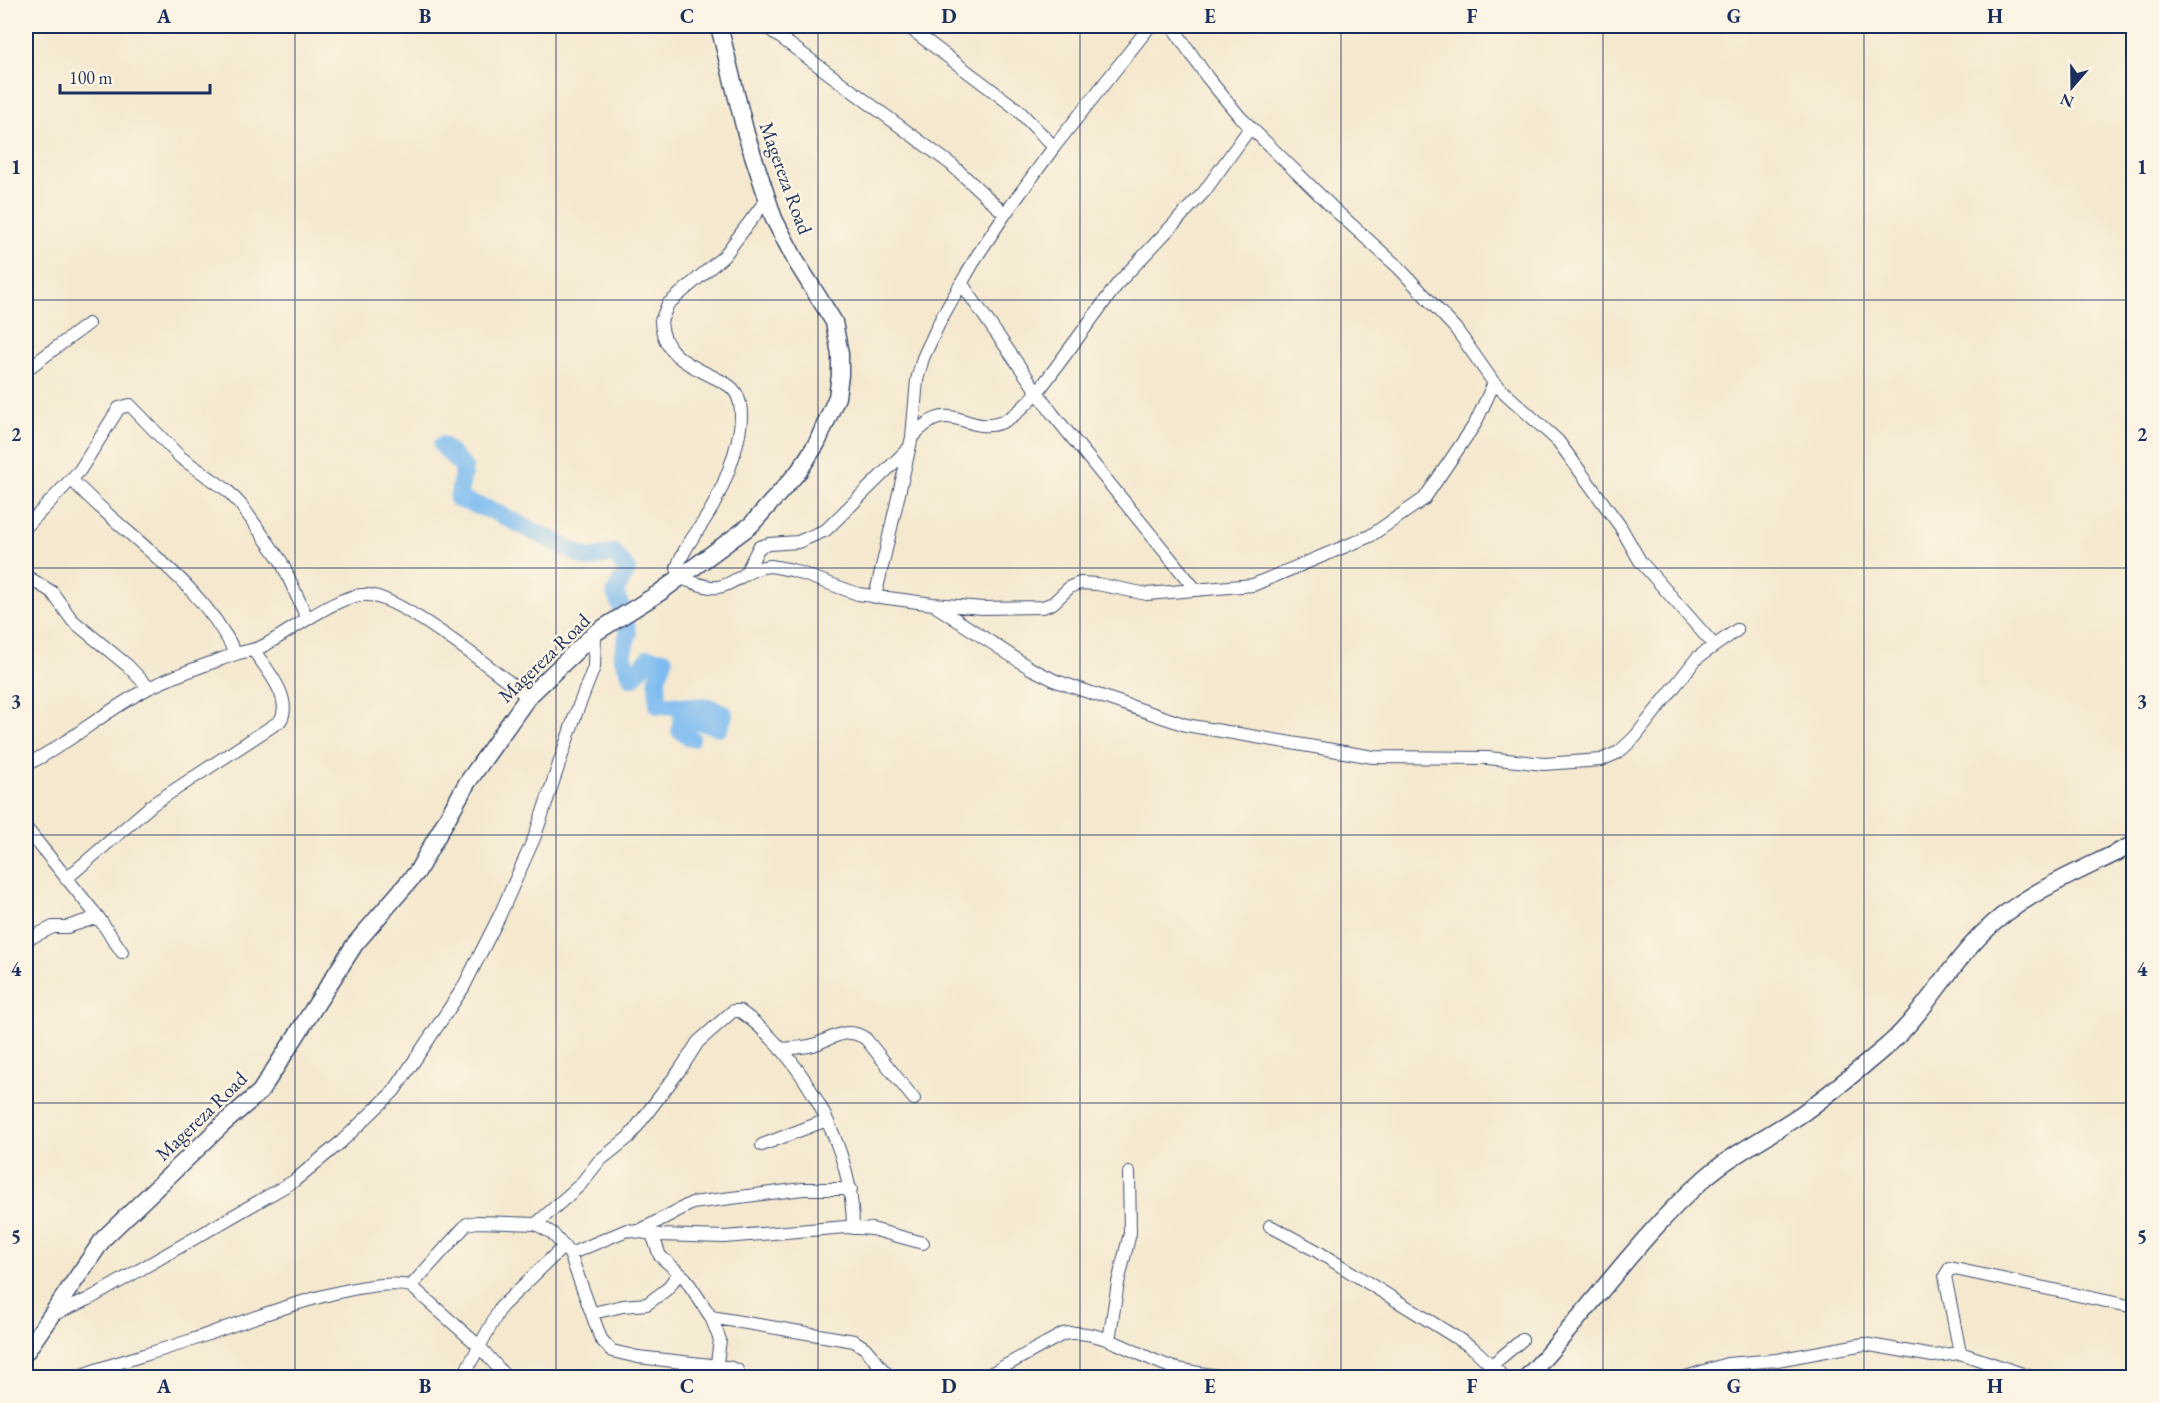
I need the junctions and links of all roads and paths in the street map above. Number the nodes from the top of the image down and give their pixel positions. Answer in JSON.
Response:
{"nodes":[{"id":1,"x":719,"y":26,"type":"edge"},
{"id":2,"x":765,"y":26,"type":"edge"},
{"id":3,"x":907,"y":26,"type":"edge"},
{"id":4,"x":1150,"y":26,"type":"edge"},
{"id":5,"x":1172,"y":26,"type":"edge"},
{"id":6,"x":1250,"y":128,"type":"junction"},
{"id":7,"x":1054,"y":147,"type":"junction"},
{"id":8,"x":767,"y":199,"type":"junction"},
{"id":9,"x":1005,"y":214,"type":"junction"},
{"id":10,"x":962,"y":284,"type":"junction"},
{"id":11,"x":88,"y":324,"type":"dead end"},
{"id":12,"x":26,"y":370,"type":"edge"},
{"id":13,"x":1494,"y":383,"type":"junction"},
{"id":14,"x":1037,"y":393,"type":"junction"},
{"id":15,"x":911,"y":442,"type":"junction"},
{"id":16,"x":72,"y":480,"type":"junction"},
{"id":17,"x":26,"y":527,"type":"edge"},
{"id":18,"x":747,"y":571,"type":"junction"},
{"id":19,"x":680,"y":578,"type":"junction"},
{"id":20,"x":27,"y":579,"type":"edge"},
{"id":21,"x":1196,"y":590,"type":"junction"},
{"id":22,"x":875,"y":597,"type":"junction"},
{"id":23,"x":933,"y":604,"type":"junction"},
{"id":24,"x":307,"y":618,"type":"junction"},
{"id":25,"x":1737,"y":630,"type":"dead end"},
{"id":26,"x":594,"y":633,"type":"junction"},
{"id":27,"x":1713,"y":644,"type":"junction"},
{"id":28,"x":254,"y":651,"type":"junction"},
{"id":29,"x":236,"y":654,"type":"junction"},
{"id":30,"x":149,"y":688,"type":"junction"},
{"id":31,"x":528,"y":697,"type":"junction"},
{"id":32,"x":26,"y":765,"type":"edge"},
{"id":33,"x":26,"y":828,"type":"edge"},
{"id":34,"x":2133,"y":844,"type":"edge"},
{"id":35,"x":66,"y":879,"type":"junction"},
{"id":36,"x":98,"y":917,"type":"junction"},
{"id":37,"x":26,"y":940,"type":"edge"},
{"id":38,"x":122,"y":951,"type":"dead end"},
{"id":39,"x":780,"y":1049,"type":"junction"},
{"id":40,"x":914,"y":1099,"type":"dead end"},
{"id":41,"x":827,"y":1120,"type":"junction"},
{"id":42,"x":762,"y":1145,"type":"dead end"},
{"id":43,"x":1129,"y":1173,"type":"dead end"},
{"id":44,"x":851,"y":1190,"type":"junction"},
{"id":45,"x":536,"y":1224,"type":"junction"},
{"id":46,"x":1270,"y":1226,"type":"dead end"},
{"id":47,"x":853,"y":1228,"type":"junction"},
{"id":48,"x":645,"y":1233,"type":"junction"},
{"id":49,"x":923,"y":1243,"type":"dead end"},
{"id":50,"x":567,"y":1250,"type":"junction"},
{"id":51,"x":679,"y":1273,"type":"junction"},
{"id":52,"x":411,"y":1286,"type":"junction"},
{"id":53,"x":2133,"y":1307,"type":"edge"},
{"id":54,"x":593,"y":1313,"type":"junction"},
{"id":55,"x":47,"y":1317,"type":"junction"},
{"id":56,"x":711,"y":1317,"type":"junction"},
{"id":57,"x":1109,"y":1340,"type":"junction"},
{"id":58,"x":1522,"y":1340,"type":"dead end"},
{"id":59,"x":479,"y":1346,"type":"junction"},
{"id":60,"x":26,"y":1352,"type":"edge"},
{"id":61,"x":1960,"y":1353,"type":"junction"},
{"id":62,"x":1493,"y":1364,"type":"junction"},
{"id":63,"x":716,"y":1371,"type":"edge"},
{"id":64,"x":1192,"y":1375,"type":"edge"},
{"id":65,"x":74,"y":1377,"type":"edge"},
{"id":66,"x":462,"y":1377,"type":"edge"},
{"id":67,"x":507,"y":1377,"type":"edge"},
{"id":68,"x":740,"y":1377,"type":"edge"},
{"id":69,"x":890,"y":1377,"type":"edge"},
{"id":70,"x":983,"y":1377,"type":"edge"},
{"id":71,"x":1234,"y":1377,"type":"edge"},
{"id":72,"x":1505,"y":1377,"type":"edge"},
{"id":73,"x":1526,"y":1377,"type":"edge"},
{"id":74,"x":1683,"y":1377,"type":"edge"},
{"id":75,"x":2034,"y":1377,"type":"edge"}],
"edges":[{"from":1,"to":8,"type":"street","name":"Magereza Road"},
{"from":2,"to":9,"type":"street"},
{"from":3,"to":7,"type":"street"},
{"from":4,"to":7,"type":"street"},
{"from":5,"to":6,"type":"street"},
{"from":6,"to":13,"type":"street"},
{"from":6,"to":14,"type":"street"},
{"from":7,"to":9,"type":"street"},
{"from":8,"to":19,"type":"street","name":"Magereza Road"},
{"from":8,"to":19,"type":"street"},
{"from":9,"to":10,"type":"street"},
{"from":10,"to":14,"type":"street"},
{"from":10,"to":15,"type":"street"},
{"from":11,"to":12,"type":"street"},
{"from":13,"to":21,"type":"street"},
{"from":13,"to":27,"type":"street"},
{"from":14,"to":15,"type":"street"},
{"from":14,"to":21,"type":"street"},
{"from":15,"to":18,"type":"street"},
{"from":15,"to":22,"type":"street"},
{"from":16,"to":17,"type":"street"},
{"from":16,"to":24,"type":"street"},
{"from":16,"to":29,"type":"street"},
{"from":18,"to":19,"type":"street"},
{"from":18,"to":22,"type":"street"},
{"from":19,"to":26,"type":"street","name":"Magereza Road"},
{"from":20,"to":30,"type":"street"},
{"from":21,"to":23,"type":"street"},
{"from":22,"to":23,"type":"street"},
{"from":23,"to":27,"type":"street"},
{"from":24,"to":28,"type":"street"},
{"from":24,"to":31,"type":"street"},
{"from":25,"to":27,"type":"street"},
{"from":26,"to":31,"type":"street","name":"Magereza Road"},
{"from":26,"to":55,"type":"street"},
{"from":28,"to":29,"type":"street"},
{"from":28,"to":35,"type":"street"},
{"from":29,"to":30,"type":"street"},
{"from":30,"to":32,"type":"street"},
{"from":31,"to":55,"type":"street","name":"Magereza Road"},
{"from":33,"to":35,"type":"street"},
{"from":34,"to":73,"type":"street"},
{"from":35,"to":36,"type":"street"},
{"from":36,"to":37,"type":"street"},
{"from":36,"to":38,"type":"street"},
{"from":39,"to":40,"type":"street"},
{"from":39,"to":41,"type":"street"},
{"from":39,"to":45,"type":"street"},
{"from":41,"to":42,"type":"street"},
{"from":41,"to":44,"type":"street"},
{"from":43,"to":57,"type":"street"},
{"from":44,"to":47,"type":"street"},
{"from":44,"to":48,"type":"street"},
{"from":45,"to":50,"type":"street"},
{"from":45,"to":52,"type":"street"},
{"from":46,"to":62,"type":"street"},
{"from":47,"to":48,"type":"street"},
{"from":47,"to":49,"type":"street"},
{"from":48,"to":50,"type":"street"},
{"from":48,"to":51,"type":"street"},
{"from":50,"to":54,"type":"street"},
{"from":50,"to":59,"type":"street"},
{"from":51,"to":54,"type":"street"},
{"from":51,"to":56,"type":"street"},
{"from":52,"to":59,"type":"street"},
{"from":52,"to":65,"type":"street"},
{"from":53,"to":61,"type":"street"},
{"from":54,"to":63,"type":"street"},
{"from":55,"to":60,"type":"street","name":"Magereza Road"},
{"from":56,"to":63,"type":"street"},
{"from":56,"to":69,"type":"street"},
{"from":57,"to":64,"type":"street"},
{"from":57,"to":70,"type":"street"},
{"from":58,"to":62,"type":"street"},
{"from":59,"to":66,"type":"street"},
{"from":59,"to":67,"type":"street"},
{"from":61,"to":74,"type":"street"},
{"from":61,"to":75,"type":"street"},
{"from":62,"to":72,"type":"street"},
{"from":63,"to":68,"type":"street"},
{"from":64,"to":71,"type":"street"}]}
